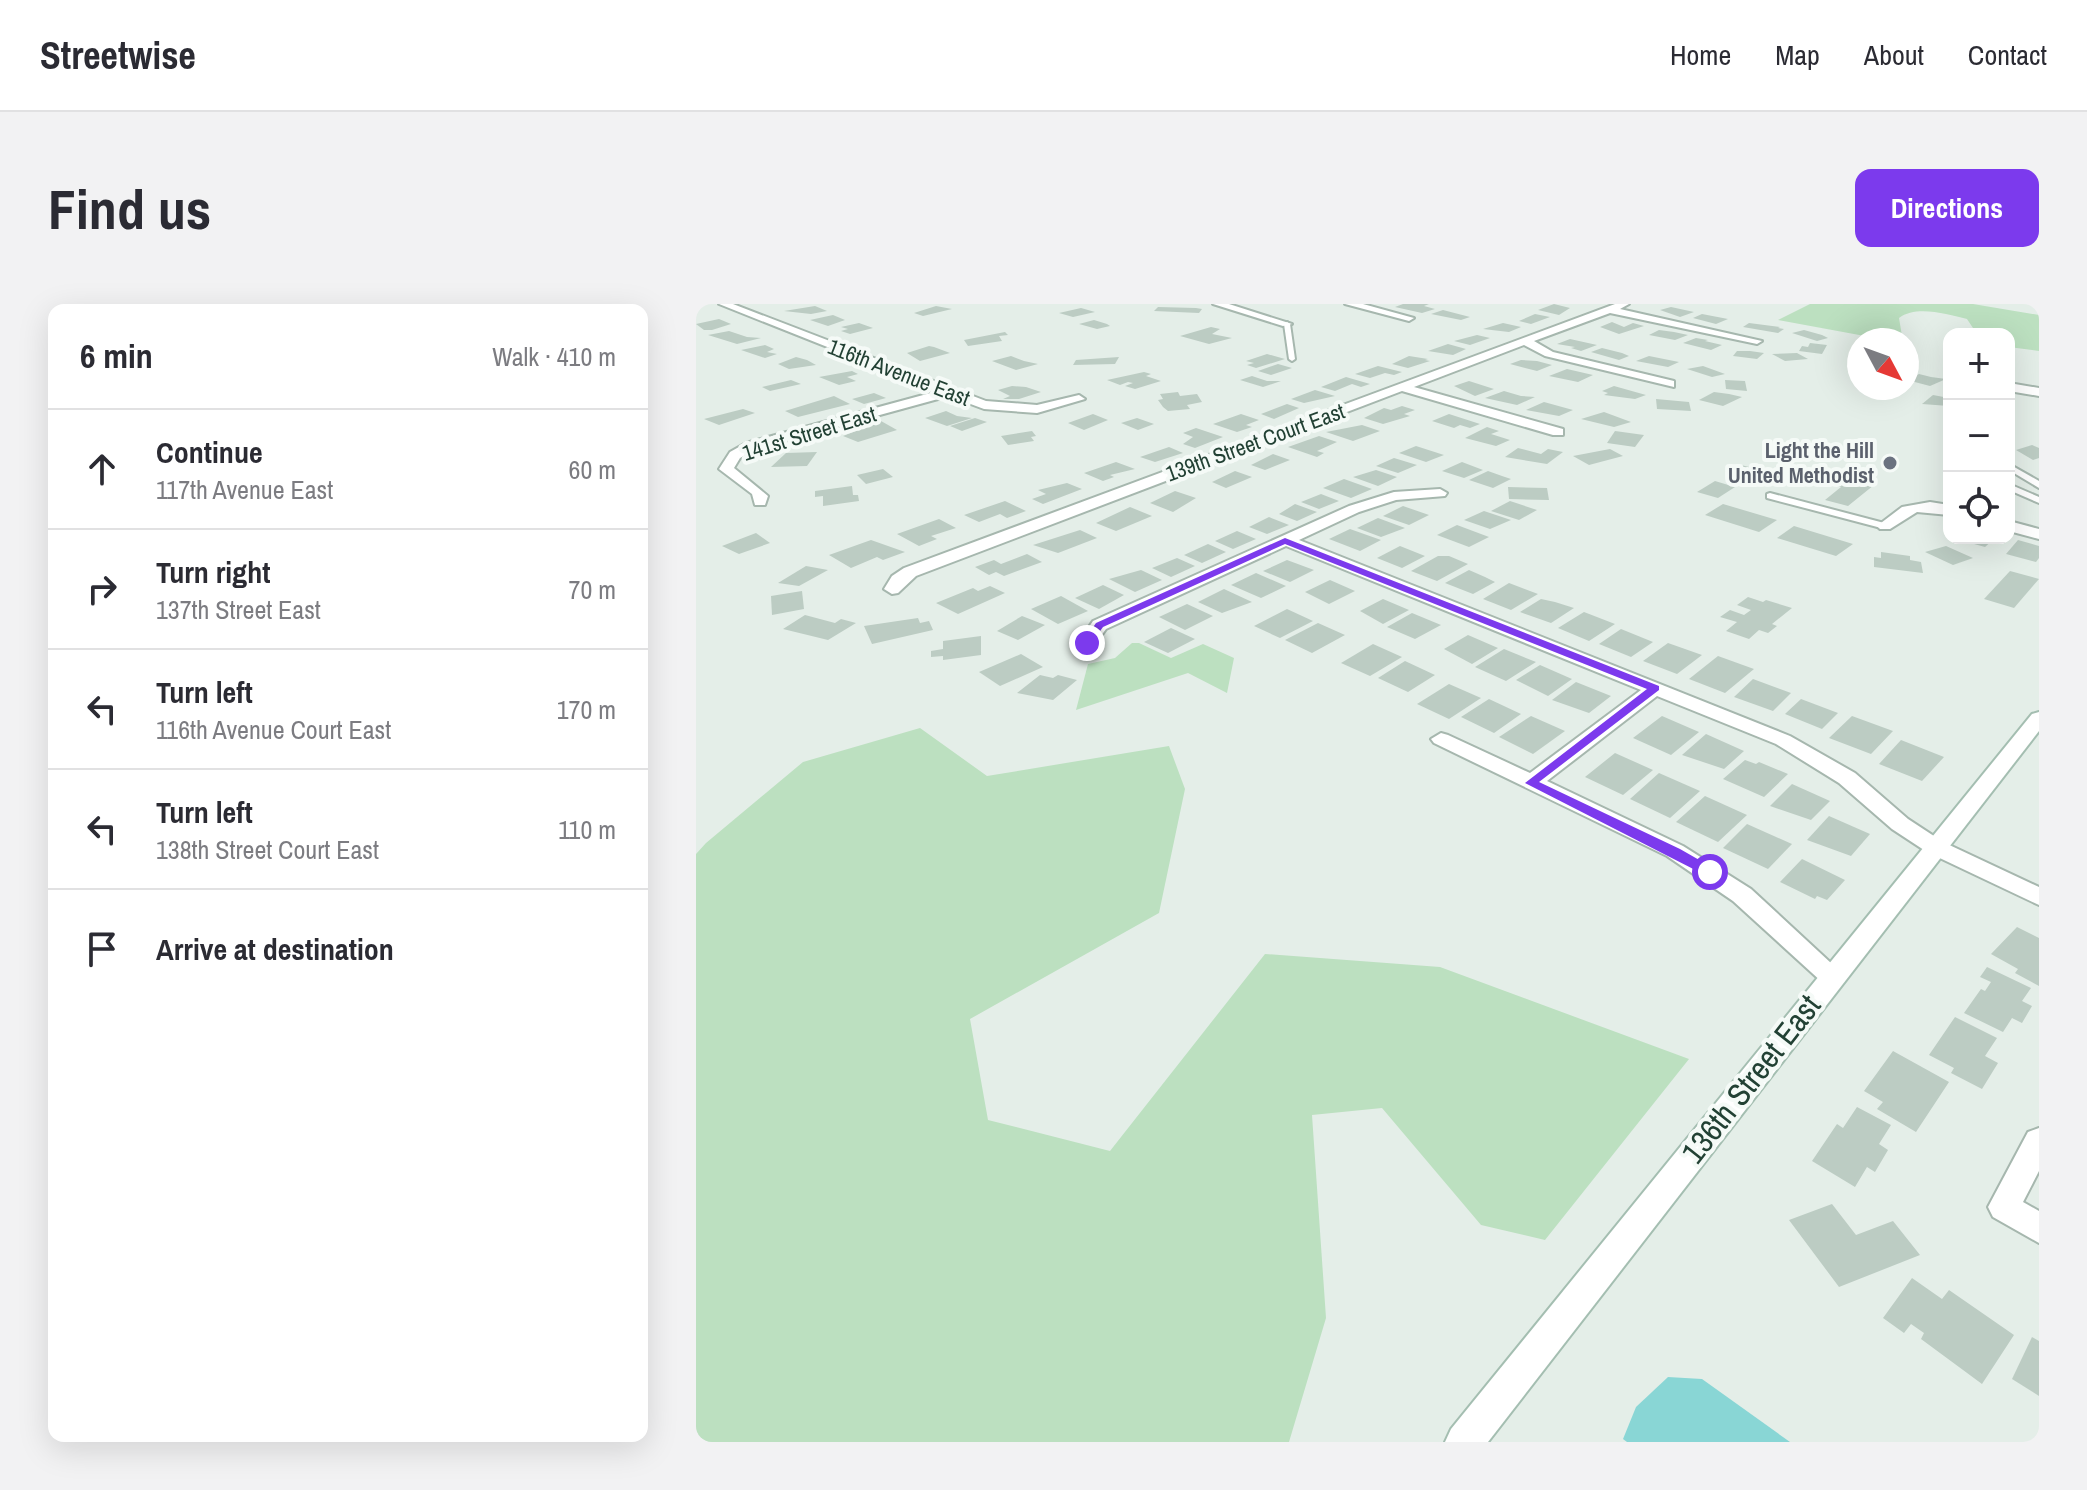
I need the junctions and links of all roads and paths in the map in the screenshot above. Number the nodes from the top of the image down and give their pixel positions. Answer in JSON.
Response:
{"nodes":[{"id":1,"x":724,"y":304,"type":"edge"},
{"id":2,"x":1218,"y":304,"type":"edge"},
{"id":3,"x":1350,"y":304,"type":"edge"},
{"id":4,"x":1584,"y":304,"type":"edge"},
{"id":5,"x":1624,"y":304,"type":"edge"},
{"id":6,"x":1609,"y":309,"type":"junction"},
{"id":7,"x":1409,"y":318,"type":"dead end"},
{"id":8,"x":1287,"y":324,"type":"joint"},
{"id":9,"x":1525,"y":341,"type":"junction"},
{"id":10,"x":1757,"y":341,"type":"dead end"},
{"id":11,"x":1292,"y":359,"type":"dead end"},
{"id":12,"x":1670,"y":384,"type":"dead end"},
{"id":13,"x":1400,"y":387,"type":"junction"},
{"id":14,"x":2015,"y":388,"type":"edge"},
{"id":15,"x":949,"y":392,"type":"junction"},
{"id":16,"x":2039,"y":392,"type":"edge"},
{"id":17,"x":1079,"y":399,"type":"dead end"},
{"id":18,"x":1558,"y":432,"type":"dead end"},
{"id":19,"x":2015,"y":470,"type":"edge"},
{"id":20,"x":2039,"y":485,"type":"edge"},
{"id":21,"x":2015,"y":491,"type":"edge"},
{"id":22,"x":1440,"y":493,"type":"dead end"},
{"id":23,"x":1770,"y":496,"type":"dead end"},
{"id":24,"x":2039,"y":500,"type":"edge"},
{"id":25,"x":760,"y":502,"type":"dead end"},
{"id":26,"x":1943,"y":509,"type":"edge"},
{"id":27,"x":1885,"y":526,"type":"joint"},
{"id":28,"x":2015,"y":528,"type":"edge"},
{"id":29,"x":2039,"y":534,"type":"edge"},
{"id":30,"x":1285,"y":540,"type":"junction"},
{"id":31,"x":892,"y":589,"type":"dead end"},
{"id":32,"x":1087,"y":643,"type":"dead end"},
{"id":33,"x":1655,"y":688,"type":"junction"},
{"id":34,"x":2039,"y":718,"type":"edge"},
{"id":35,"x":1441,"y":739,"type":"dead end"},
{"id":36,"x":1531,"y":783,"type":"junction"},
{"id":37,"x":1935,"y":847,"type":"junction"},
{"id":38,"x":2039,"y":897,"type":"edge"},
{"id":39,"x":1832,"y":976,"type":"junction"},
{"id":40,"x":2039,"y":1141,"type":"edge"},
{"id":41,"x":2039,"y":1228,"type":"edge"},
{"id":42,"x":1469,"y":1440,"type":"edge"}],
"edges":[{"from":1,"to":15,"type":"street","name":"116th Avenue East"},
{"from":2,"to":8,"type":"street"},
{"from":3,"to":7,"type":"street"},
{"from":4,"to":6,"type":"street"},
{"from":5,"to":6,"type":"street","name":"139th Street Court East"},
{"from":6,"to":9,"type":"street","name":"139th Street Court East"},
{"from":6,"to":10,"type":"street"},
{"from":8,"to":11,"type":"lane"},
{"from":9,"to":12,"type":"street"},
{"from":9,"to":13,"type":"street","name":"139th Street Court East"},
{"from":13,"to":18,"type":"street"},
{"from":13,"to":31,"type":"street","name":"139th Street Court East"},
{"from":14,"to":16,"type":"street"},
{"from":15,"to":17,"type":"street","name":"116th Avenue East"},
{"from":15,"to":25,"type":"street","name":"141st Street East"},
{"from":19,"to":20,"type":"lane"},
{"from":21,"to":24,"type":"lane"},
{"from":22,"to":30,"type":"street"},
{"from":23,"to":27,"type":"lane"},
{"from":26,"to":27,"type":"street"},
{"from":28,"to":29,"type":"street"},
{"from":30,"to":32,"type":"street"},
{"from":30,"to":33,"type":"street"},
{"from":33,"to":36,"type":"street"},
{"from":33,"to":37,"type":"street"},
{"from":34,"to":37,"type":"street","name":"136th Street East"},
{"from":35,"to":36,"type":"street"},
{"from":36,"to":39,"type":"street"},
{"from":37,"to":38,"type":"street"},
{"from":37,"to":39,"type":"street","name":"136th Street East"},
{"from":39,"to":42,"type":"street","name":"136th Street East"},
{"from":40,"to":41,"type":"street"}]}
